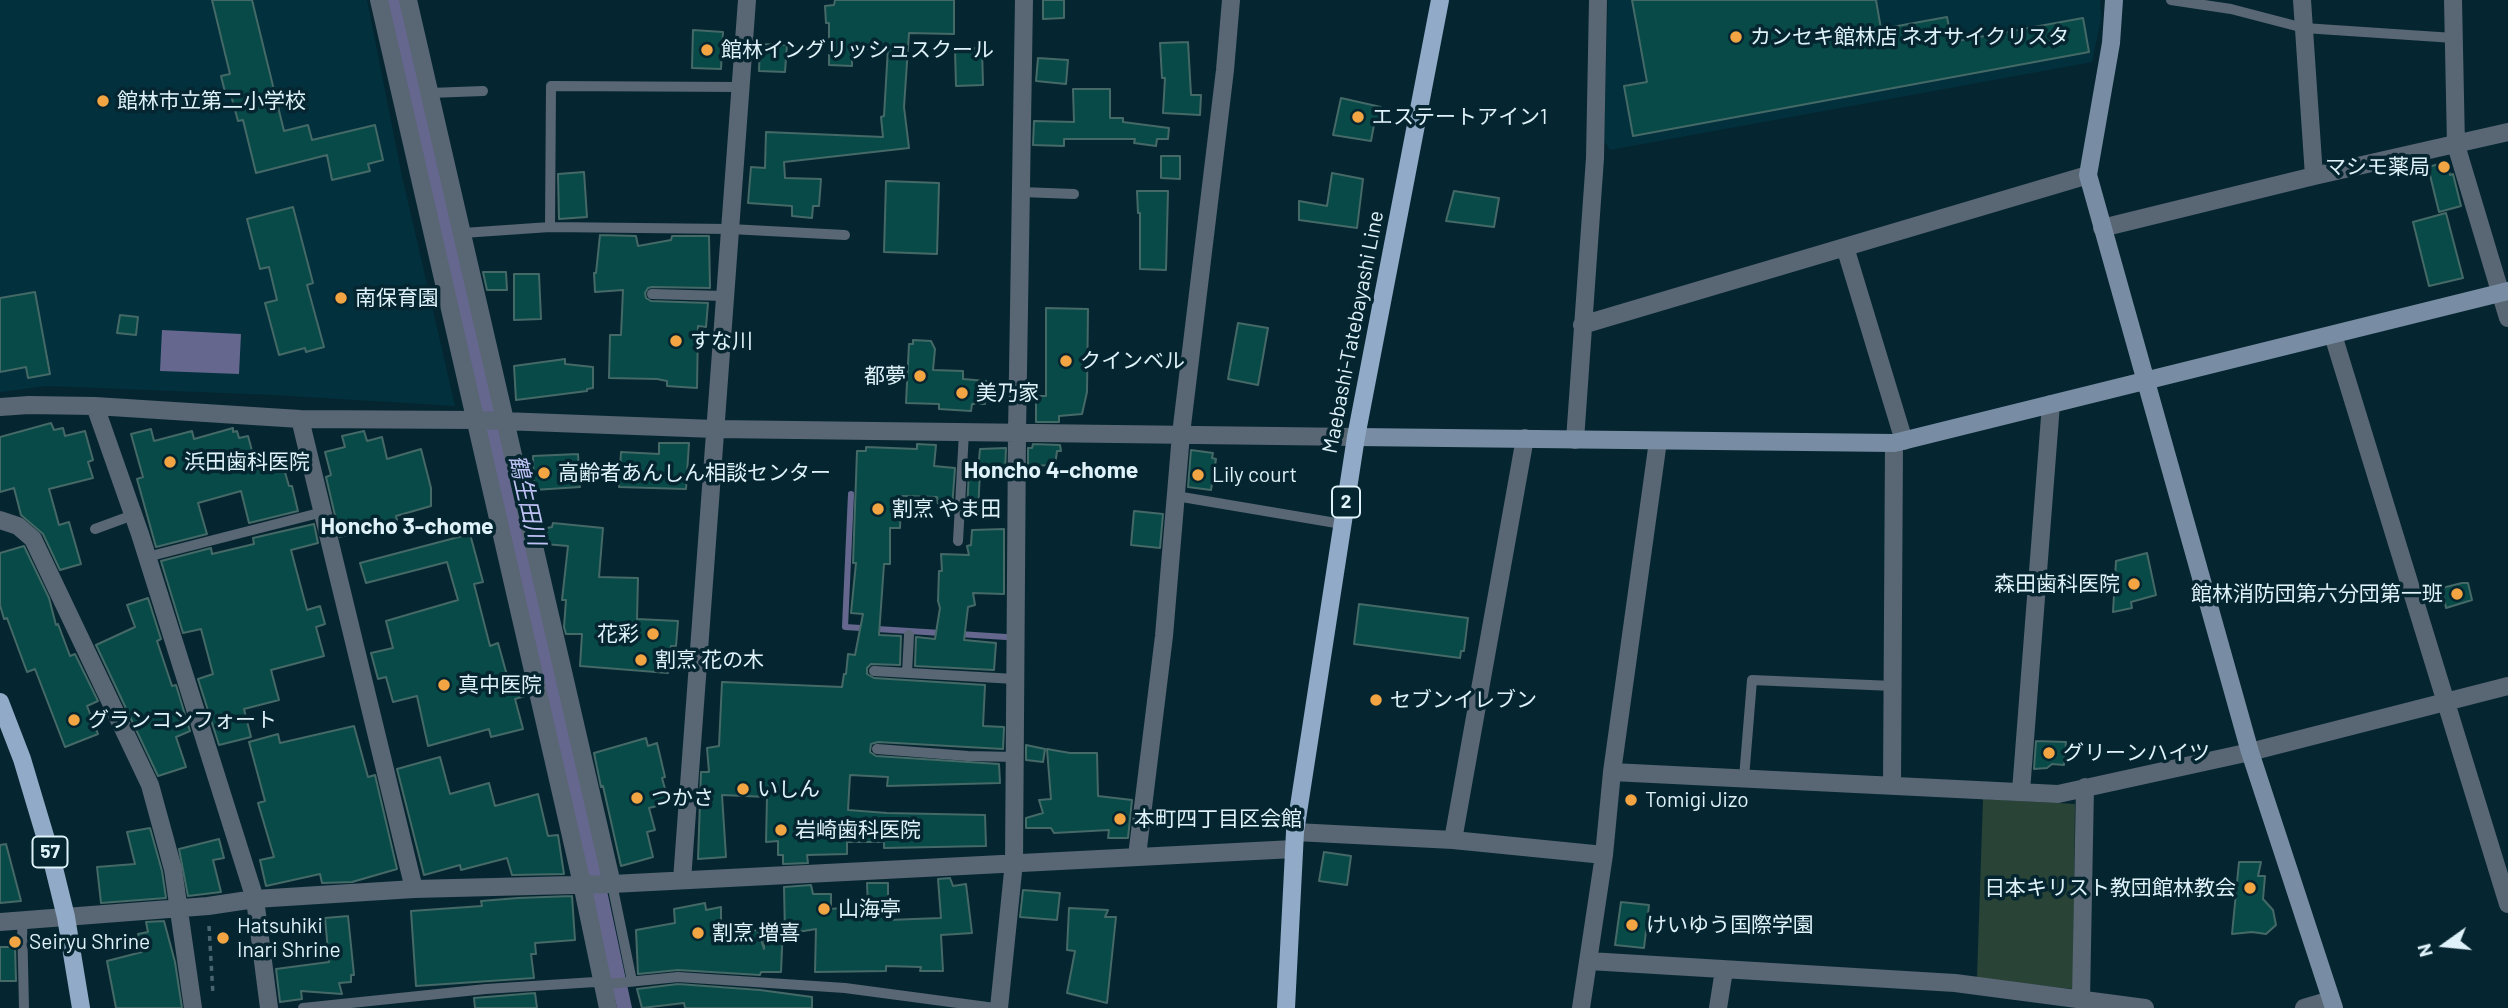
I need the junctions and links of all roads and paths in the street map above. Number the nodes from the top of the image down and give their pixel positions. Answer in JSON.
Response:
{"nodes":[{"id":1,"x":379,"y":0,"type":"edge"},
{"id":2,"x":408,"y":0,"type":"edge"},
{"id":3,"x":747,"y":0,"type":"edge"},
{"id":4,"x":1024,"y":0,"type":"edge"},
{"id":5,"x":1231,"y":0,"type":"edge"},
{"id":6,"x":1440,"y":0,"type":"edge"},
{"id":7,"x":1598,"y":0,"type":"edge"},
{"id":8,"x":2114,"y":0,"type":"edge"},
{"id":9,"x":2171,"y":0,"type":"edge"},
{"id":10,"x":2302,"y":0,"type":"edge"},
{"id":11,"x":2453,"y":0,"type":"edge"},
{"id":12,"x":2304,"y":28,"type":"junction"},
{"id":13,"x":2454,"y":38,"type":"junction"},
{"id":14,"x":741,"y":87,"type":"junction"},
{"id":15,"x":483,"y":91,"type":"dead end"},
{"id":16,"x":430,"y":93,"type":"junction"},
{"id":17,"x":2508,"y":132,"type":"edge"},
{"id":18,"x":2456,"y":145,"type":"junction"},
{"id":19,"x":2088,"y":175,"type":"junction"},
{"id":20,"x":2314,"y":176,"type":"junction"},
{"id":21,"x":1021,"y":192,"type":"junction"},
{"id":22,"x":1074,"y":194,"type":"dead end"},
{"id":23,"x":550,"y":227,"type":"junction"},
{"id":24,"x":2102,"y":228,"type":"junction"},
{"id":25,"x":730,"y":229,"type":"junction"},
{"id":26,"x":463,"y":233,"type":"junction"},
{"id":27,"x":845,"y":236,"type":"dead end"},
{"id":28,"x":1845,"y":247,"type":"junction"},
{"id":29,"x":2504,"y":292,"type":"edge"},
{"id":30,"x":652,"y":294,"type":"dead end"},
{"id":31,"x":725,"y":296,"type":"junction"},
{"id":32,"x":2508,"y":318,"type":"edge"},
{"id":33,"x":1583,"y":325,"type":"junction"},
{"id":34,"x":2333,"y":335,"type":"junction"},
{"id":35,"x":2145,"y":379,"type":"junction"},
{"id":36,"x":2051,"y":404,"type":"junction"},
{"id":37,"x":95,"y":406,"type":"junction"},
{"id":38,"x":0,"y":407,"type":"edge"},
{"id":39,"x":300,"y":419,"type":"junction"},
{"id":40,"x":478,"y":420,"type":"junction"},
{"id":41,"x":505,"y":421,"type":"junction"},
{"id":42,"x":715,"y":429,"type":"junction"},
{"id":43,"x":964,"y":432,"type":"junction"},
{"id":44,"x":1017,"y":433,"type":"junction"},
{"id":45,"x":1181,"y":434,"type":"junction"},
{"id":46,"x":1356,"y":436,"type":"junction"},
{"id":47,"x":1525,"y":438,"type":"junction"},
{"id":48,"x":1575,"y":440,"type":"junction"},
{"id":49,"x":1658,"y":441,"type":"junction"},
{"id":50,"x":1899,"y":442,"type":"junction"},
{"id":51,"x":1176,"y":496,"type":"junction"},
{"id":52,"x":323,"y":512,"type":"junction"},
{"id":53,"x":133,"y":514,"type":"junction"},
{"id":54,"x":0,"y":520,"type":"edge"},
{"id":55,"x":1342,"y":524,"type":"junction"},
{"id":56,"x":95,"y":529,"type":"dead end"},
{"id":57,"x":958,"y":541,"type":"dead end"},
{"id":58,"x":147,"y":557,"type":"junction"},
{"id":59,"x":909,"y":635,"type":"dead end"},
{"id":60,"x":874,"y":671,"type":"dead end"},
{"id":61,"x":907,"y":673,"type":"junction"},
{"id":62,"x":1015,"y":679,"type":"junction"},
{"id":63,"x":1893,"y":686,"type":"junction"},
{"id":64,"x":2508,"y":686,"type":"edge"},
{"id":65,"x":0,"y":702,"type":"edge"},
{"id":66,"x":2446,"y":702,"type":"junction"},
{"id":67,"x":877,"y":749,"type":"dead end"},
{"id":68,"x":2250,"y":752,"type":"junction"},
{"id":69,"x":1015,"y":757,"type":"junction"},
{"id":70,"x":1612,"y":772,"type":"junction"},
{"id":71,"x":1744,"y":778,"type":"junction"},
{"id":72,"x":1892,"y":785,"type":"junction"},
{"id":73,"x":2085,"y":788,"type":"junction"},
{"id":74,"x":2021,"y":791,"type":"junction"},
{"id":75,"x":1294,"y":840,"type":"junction"},
{"id":76,"x":1452,"y":840,"type":"junction"},
{"id":77,"x":1604,"y":855,"type":"junction"},
{"id":78,"x":1137,"y":856,"type":"junction"},
{"id":79,"x":1014,"y":862,"type":"junction"},
{"id":80,"x":682,"y":880,"type":"junction"},
{"id":81,"x":584,"y":884,"type":"junction"},
{"id":82,"x":610,"y":884,"type":"junction"},
{"id":83,"x":414,"y":888,"type":"junction"},
{"id":84,"x":255,"y":899,"type":"junction"},
{"id":85,"x":2508,"y":904,"type":"edge"},
{"id":86,"x":208,"y":906,"type":"junction"},
{"id":87,"x":180,"y":908,"type":"junction"},
{"id":88,"x":66,"y":917,"type":"junction"},
{"id":89,"x":22,"y":920,"type":"junction"},
{"id":90,"x":0,"y":922,"type":"edge"},
{"id":91,"x":1589,"y":961,"type":"junction"},
{"id":92,"x":1724,"y":970,"type":"junction"},
{"id":93,"x":630,"y":981,"type":"junction"},
{"id":94,"x":606,"y":983,"type":"junction"},
{"id":95,"x":213,"y":995,"type":"dead end"},
{"id":96,"x":2081,"y":999,"type":"junction"},
{"id":97,"x":2332,"y":1004,"type":"edge"},
{"id":98,"x":24,"y":1008,"type":"edge"},
{"id":99,"x":81,"y":1008,"type":"edge"},
{"id":100,"x":193,"y":1008,"type":"edge"},
{"id":101,"x":269,"y":1008,"type":"edge"},
{"id":102,"x":303,"y":1008,"type":"edge"},
{"id":103,"x":608,"y":1008,"type":"edge"},
{"id":104,"x":997,"y":1008,"type":"edge"},
{"id":105,"x":1286,"y":1008,"type":"edge"},
{"id":106,"x":1581,"y":1008,"type":"edge"},
{"id":107,"x":1717,"y":1008,"type":"edge"},
{"id":108,"x":2145,"y":1008,"type":"edge"},
{"id":109,"x":2304,"y":1008,"type":"edge"}],
"edges":[{"from":1,"to":40,"type":"street"},
{"from":2,"to":16,"type":"street"},
{"from":3,"to":14,"type":"street"},
{"from":4,"to":21,"type":"street"},
{"from":5,"to":45,"type":"street"},
{"from":6,"to":46,"type":"main road","name":"Maebashi-Tatebayashi Line","number":"2"},
{"from":7,"to":33,"type":"street"},
{"from":8,"to":19,"type":"street"},
{"from":9,"to":12,"type":"lane"},
{"from":10,"to":12,"type":"street"},
{"from":11,"to":13,"type":"street"},
{"from":12,"to":13,"type":"lane"},
{"from":12,"to":20,"type":"street"},
{"from":13,"to":18,"type":"street"},
{"from":14,"to":23,"type":"lane"},
{"from":14,"to":25,"type":"street"},
{"from":15,"to":16,"type":"lane"},
{"from":16,"to":26,"type":"street"},
{"from":17,"to":18,"type":"street"},
{"from":18,"to":20,"type":"street"},
{"from":18,"to":29,"type":"street"},
{"from":19,"to":24,"type":"street"},
{"from":19,"to":28,"type":"street"},
{"from":20,"to":24,"type":"street"},
{"from":21,"to":22,"type":"lane"},
{"from":21,"to":44,"type":"street"},
{"from":23,"to":25,"type":"lane"},
{"from":23,"to":26,"type":"lane"},
{"from":24,"to":35,"type":"street"},
{"from":25,"to":27,"type":"lane"},
{"from":25,"to":31,"type":"street"},
{"from":26,"to":41,"type":"street"},
{"from":28,"to":33,"type":"street"},
{"from":28,"to":50,"type":"street"},
{"from":29,"to":32,"type":"street"},
{"from":29,"to":34,"type":"street"},
{"from":30,"to":31,"type":"lane"},
{"from":31,"to":42,"type":"street"},
{"from":33,"to":48,"type":"street"},
{"from":34,"to":35,"type":"street"},
{"from":34,"to":66,"type":"street"},
{"from":35,"to":36,"type":"street"},
{"from":35,"to":68,"type":"street"},
{"from":36,"to":50,"type":"street"},
{"from":36,"to":74,"type":"street"},
{"from":37,"to":38,"type":"street"},
{"from":37,"to":39,"type":"street"},
{"from":37,"to":53,"type":"street"},
{"from":39,"to":40,"type":"street"},
{"from":39,"to":52,"type":"street"},
{"from":40,"to":41,"type":"street"},
{"from":40,"to":81,"type":"street"},
{"from":41,"to":42,"type":"street"},
{"from":41,"to":82,"type":"street"},
{"from":42,"to":43,"type":"street"},
{"from":42,"to":80,"type":"street"},
{"from":43,"to":44,"type":"street"},
{"from":43,"to":57,"type":"lane"},
{"from":44,"to":45,"type":"street"},
{"from":44,"to":62,"type":"street"},
{"from":45,"to":46,"type":"street"},
{"from":45,"to":51,"type":"street"},
{"from":46,"to":47,"type":"street"},
{"from":46,"to":55,"type":"main road","name":"Maebashi-Tatebayashi Line","number":"2"},
{"from":47,"to":48,"type":"street"},
{"from":47,"to":76,"type":"street"},
{"from":48,"to":49,"type":"street"},
{"from":49,"to":50,"type":"street"},
{"from":49,"to":70,"type":"street"},
{"from":50,"to":63,"type":"street"},
{"from":51,"to":55,"type":"lane"},
{"from":51,"to":78,"type":"street"},
{"from":52,"to":58,"type":"lane"},
{"from":52,"to":83,"type":"street"},
{"from":53,"to":56,"type":"lane"},
{"from":53,"to":58,"type":"street"},
{"from":54,"to":87,"type":"street"},
{"from":55,"to":75,"type":"main road","name":"Maebashi-Tatebayashi Line","number":"2"},
{"from":58,"to":84,"type":"street"},
{"from":59,"to":61,"type":"lane"},
{"from":60,"to":61,"type":"lane"},
{"from":61,"to":62,"type":"lane"},
{"from":62,"to":69,"type":"street"},
{"from":63,"to":71,"type":"lane"},
{"from":63,"to":72,"type":"street"},
{"from":64,"to":66,"type":"street"},
{"from":65,"to":88,"type":"main road","number":"57"},
{"from":66,"to":68,"type":"street"},
{"from":66,"to":85,"type":"street"},
{"from":67,"to":69,"type":"lane"},
{"from":68,"to":73,"type":"street"},
{"from":68,"to":97,"type":"street"},
{"from":69,"to":79,"type":"street"},
{"from":70,"to":71,"type":"street"},
{"from":70,"to":77,"type":"street"},
{"from":71,"to":72,"type":"street"},
{"from":72,"to":74,"type":"street"},
{"from":73,"to":74,"type":"street"},
{"from":73,"to":96,"type":"street"},
{"from":75,"to":76,"type":"street"},
{"from":75,"to":78,"type":"street"},
{"from":75,"to":105,"type":"main road","name":"Maebashi-Tatebayashi Line","number":"2"},
{"from":76,"to":77,"type":"street"},
{"from":77,"to":91,"type":"street"},
{"from":78,"to":79,"type":"street"},
{"from":79,"to":80,"type":"street"},
{"from":79,"to":104,"type":"street"},
{"from":80,"to":82,"type":"street"},
{"from":81,"to":82,"type":"street"},
{"from":81,"to":83,"type":"street"},
{"from":81,"to":94,"type":"street"},
{"from":82,"to":93,"type":"lane"},
{"from":83,"to":84,"type":"street"},
{"from":84,"to":86,"type":"street"},
{"from":84,"to":101,"type":"street"},
{"from":86,"to":87,"type":"street"},
{"from":86,"to":95,"type":"path"},
{"from":87,"to":88,"type":"street"},
{"from":87,"to":100,"type":"street"},
{"from":88,"to":89,"type":"street"},
{"from":88,"to":99,"type":"main road","number":"57"},
{"from":89,"to":90,"type":"street"},
{"from":89,"to":98,"type":"lane"},
{"from":91,"to":92,"type":"street"},
{"from":91,"to":106,"type":"street"},
{"from":92,"to":96,"type":"street"},
{"from":92,"to":107,"type":"street"},
{"from":93,"to":94,"type":"lane"},
{"from":93,"to":104,"type":"lane"},
{"from":94,"to":102,"type":"lane"},
{"from":94,"to":103,"type":"street"},
{"from":96,"to":108,"type":"street"},
{"from":97,"to":109,"type":"street"}]}
